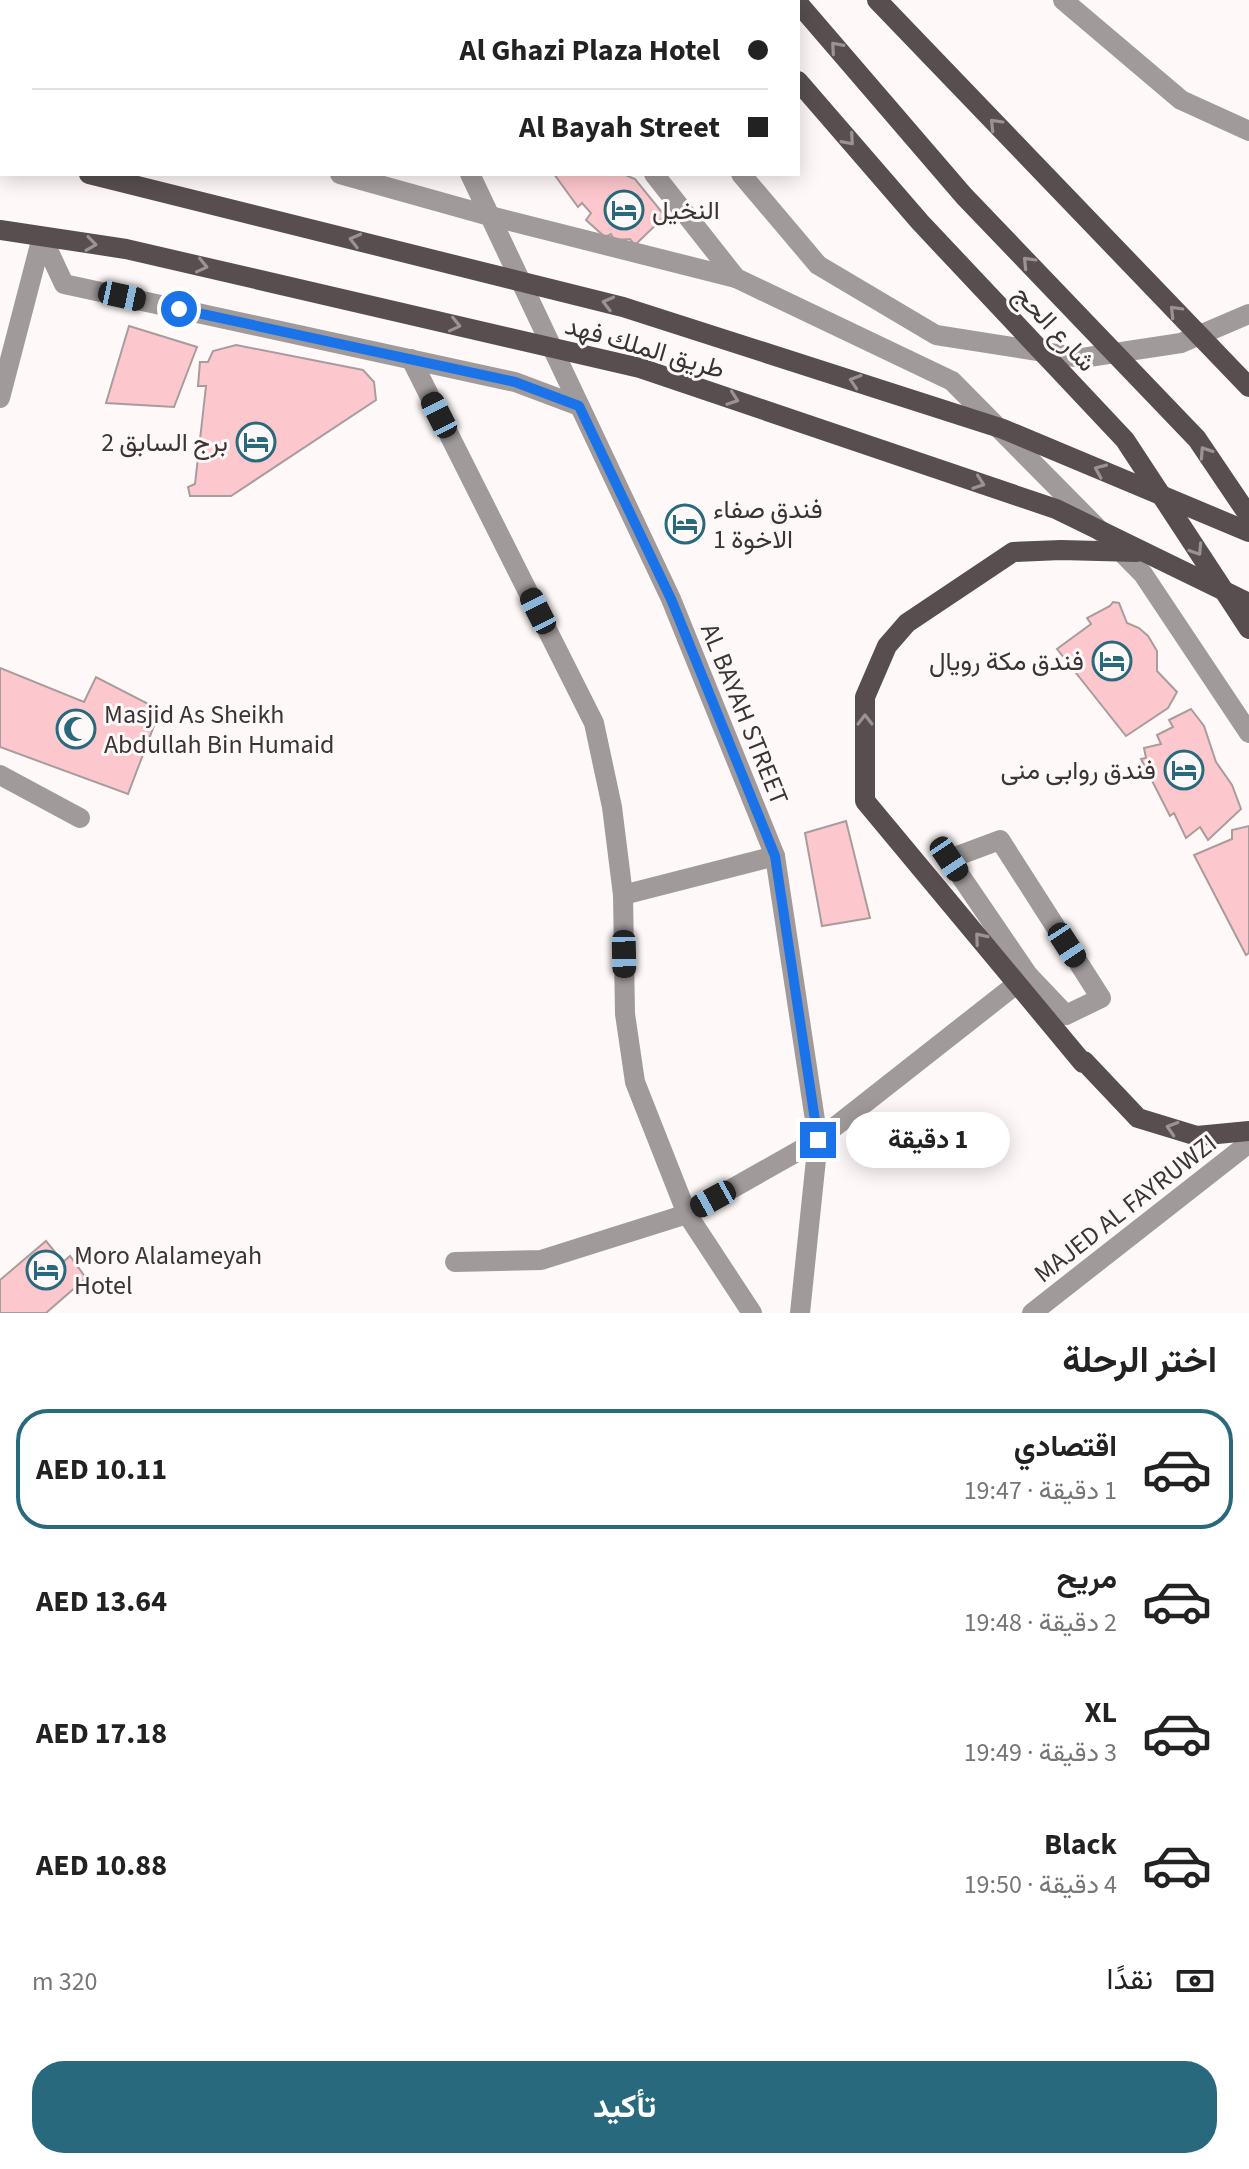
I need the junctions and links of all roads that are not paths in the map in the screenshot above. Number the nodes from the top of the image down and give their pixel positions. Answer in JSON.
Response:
{"nodes":[{"id":1,"x":877,"y":0,"type":"edge"},
{"id":2,"x":1063,"y":0,"type":"edge"},
{"id":3,"x":800,"y":5,"type":"edge"},
{"id":4,"x":800,"y":83,"type":"edge"},
{"id":5,"x":1249,"y":131,"type":"edge"},
{"id":6,"x":97,"y":176,"type":"edge"},
{"id":7,"x":347,"y":176,"type":"edge"},
{"id":8,"x":471,"y":176,"type":"edge"},
{"id":9,"x":656,"y":176,"type":"edge"},
{"id":10,"x":743,"y":176,"type":"edge"},
{"id":11,"x":490,"y":216,"type":"junction"},
{"id":12,"x":0,"y":230,"type":"edge"},
{"id":13,"x":42,"y":237,"type":"junction"},
{"id":14,"x":736,"y":278,"type":"junction"},
{"id":15,"x":1249,"y":314,"type":"edge"},
{"id":16,"x":411,"y":359,"type":"junction"},
{"id":17,"x":1249,"y":387,"type":"edge"},
{"id":18,"x":0,"y":398,"type":"edge"},
{"id":19,"x":579,"y":406,"type":"junction"},
{"id":20,"x":1249,"y":516,"type":"edge"},
{"id":21,"x":1249,"y":532,"type":"edge"},
{"id":22,"x":1145,"y":552,"type":"junction"},
{"id":23,"x":1249,"y":603,"type":"edge"},
{"id":24,"x":1249,"y":629,"type":"edge"},
{"id":25,"x":1249,"y":733,"type":"edge"},
{"id":26,"x":0,"y":775,"type":"edge"},
{"id":27,"x":80,"y":818,"type":"dead end"},
{"id":28,"x":775,"y":856,"type":"junction"},
{"id":29,"x":623,"y":895,"type":"junction"},
{"id":30,"x":1028,"y":975,"type":"junction"},
{"id":31,"x":1249,"y":1131,"type":"edge"},
{"id":32,"x":818,"y":1140,"type":"junction"},
{"id":33,"x":1249,"y":1143,"type":"edge"},
{"id":34,"x":687,"y":1214,"type":"junction"},
{"id":35,"x":455,"y":1262,"type":"dead end"},
{"id":36,"x":752,"y":1313,"type":"edge"},
{"id":37,"x":800,"y":1313,"type":"edge"},
{"id":38,"x":1032,"y":1313,"type":"edge"}],
"edges":[{"from":17,"to":1,"type":"main road","one_way":true},
{"from":2,"to":5,"type":"street"},
{"from":20,"to":3,"type":"main road","name":"شارع الحج","one_way":true},
{"from":4,"to":24,"type":"main road","name":"شارع الحج","one_way":true},
{"from":21,"to":6,"type":"main road","name":"طريق الملك فهد","one_way":true},
{"from":7,"to":11,"type":"street"},
{"from":8,"to":11,"type":"street","name":"AL BAYAH STREET"},
{"from":9,"to":14,"type":"street"},
{"from":10,"to":15,"type":"street"},
{"from":11,"to":14,"type":"street"},
{"from":11,"to":19,"type":"street","name":"AL BAYAH STREET"},
{"from":12,"to":13,"type":"main road","name":"طريق الملك فهد"},
{"from":13,"to":16,"type":"street"},
{"from":13,"to":18,"type":"street"},
{"from":13,"to":22,"type":"main road","name":"طريق الملك فهد","one_way":true},
{"from":14,"to":25,"type":"street"},
{"from":16,"to":19,"type":"street"},
{"from":16,"to":29,"type":"street"},
{"from":19,"to":28,"type":"street","name":"AL BAYAH STREET"},
{"from":22,"to":23,"type":"main road","name":"طريق الملك فهد"},
{"from":31,"to":22,"type":"main road","one_way":true},
{"from":26,"to":27,"type":"street"},
{"from":28,"to":29,"type":"street"},
{"from":28,"to":32,"type":"street","name":"AL BAYAH STREET"},
{"from":29,"to":34,"type":"street"},
{"from":30,"to":30,"type":"street"},
{"from":30,"to":32,"type":"street"},
{"from":32,"to":34,"type":"street"},
{"from":32,"to":37,"type":"street","name":"AL BAYAH STREET"},
{"from":33,"to":38,"type":"street","name":"MAJED AL FAYRUWZI"},
{"from":34,"to":35,"type":"street"},
{"from":34,"to":36,"type":"street"}]}
